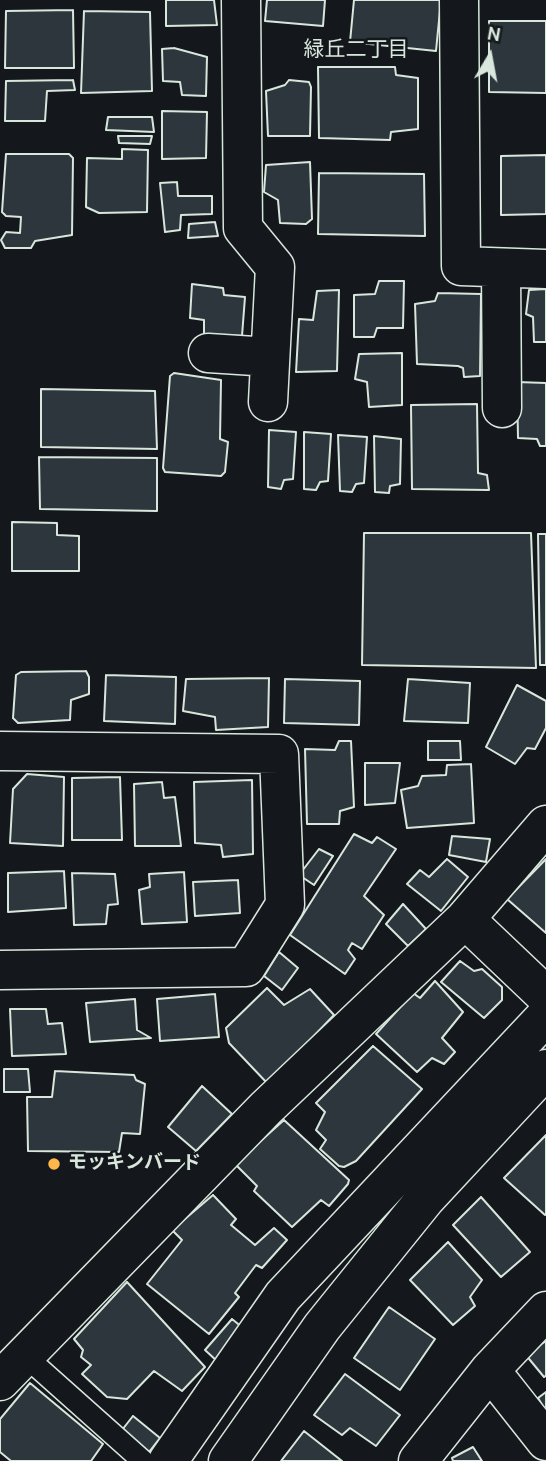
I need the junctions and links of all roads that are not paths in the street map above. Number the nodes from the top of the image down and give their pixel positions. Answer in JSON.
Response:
{"nodes":[{"id":1,"x":241,"y":0,"type":"edge"},
{"id":2,"x":458,"y":0,"type":"edge"},
{"id":3,"x":501,"y":268,"type":"junction"},
{"id":4,"x":546,"y":269,"type":"edge"},
{"id":5,"x":208,"y":354,"type":"dead end"},
{"id":6,"x":270,"y":357,"type":"junction"},
{"id":7,"x":268,"y":402,"type":"dead end"},
{"id":8,"x":502,"y":408,"type":"dead end"},
{"id":9,"x":0,"y":751,"type":"edge"},
{"id":10,"x":546,"y":825,"type":"edge"},
{"id":11,"x":465,"y":919,"type":"junction"},
{"id":12,"x":0,"y":970,"type":"edge"},
{"id":13,"x":546,"y":996,"type":"edge"},
{"id":14,"x":546,"y":1016,"type":"edge"},
{"id":15,"x":546,"y":1069,"type":"edge"},
{"id":16,"x":546,"y":1311,"type":"edge"},
{"id":17,"x":12,"y":1368,"type":"edge"},
{"id":18,"x":490,"y":1370,"type":"junction"},
{"id":19,"x":546,"y":1441,"type":"edge"},
{"id":20,"x":143,"y":1461,"type":"edge"},
{"id":21,"x":168,"y":1461,"type":"edge"},
{"id":22,"x":228,"y":1461,"type":"edge"},
{"id":23,"x":418,"y":1461,"type":"edge"}],
"edges":[{"from":1,"to":6,"type":"street"},
{"from":2,"to":3,"type":"street"},
{"from":3,"to":4,"type":"street"},
{"from":3,"to":8,"type":"street"},
{"from":5,"to":6,"type":"street"},
{"from":6,"to":7,"type":"street"},
{"from":9,"to":12,"type":"street"},
{"from":10,"to":11,"type":"street"},
{"from":11,"to":13,"type":"street"},
{"from":11,"to":17,"type":"street"},
{"from":14,"to":21,"type":"street"},
{"from":15,"to":22,"type":"street"},
{"from":16,"to":18,"type":"street"},
{"from":17,"to":20,"type":"lane"},
{"from":18,"to":19,"type":"street"},
{"from":18,"to":23,"type":"street"}]}
